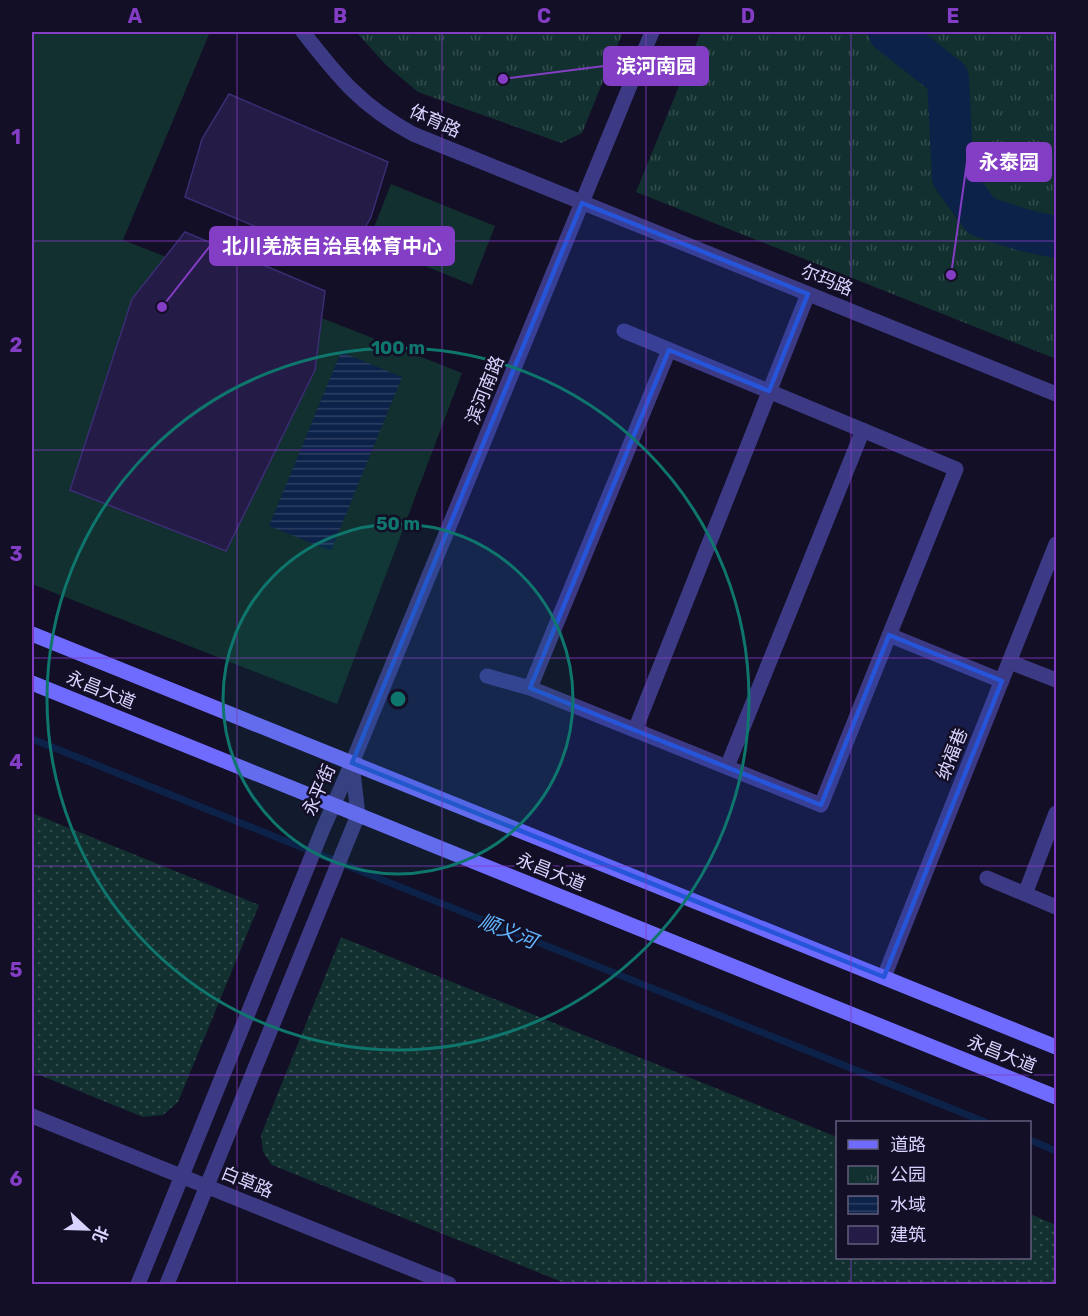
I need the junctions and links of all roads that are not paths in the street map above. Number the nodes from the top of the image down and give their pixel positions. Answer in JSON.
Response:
{"nodes":[{"id":1,"x":303,"y":32,"type":"edge"},
{"id":2,"x":652,"y":32,"type":"edge"},
{"id":3,"x":582,"y":203,"type":"junction"},
{"id":4,"x":808,"y":294,"type":"junction"},
{"id":5,"x":624,"y":332,"type":"dead end"},
{"id":6,"x":669,"y":350,"type":"junction"},
{"id":7,"x":769,"y":391,"type":"junction"},
{"id":8,"x":1056,"y":394,"type":"edge"},
{"id":9,"x":863,"y":430,"type":"junction"},
{"id":10,"x":1056,"y":544,"type":"edge"},
{"id":11,"x":32,"y":634,"type":"edge"},
{"id":12,"x":889,"y":635,"type":"junction"},
{"id":13,"x":1010,"y":662,"type":"junction"},
{"id":14,"x":487,"y":676,"type":"dead end"},
{"id":15,"x":1056,"y":680,"type":"edge"},
{"id":16,"x":1002,"y":681,"type":"junction"},
{"id":17,"x":32,"y":683,"type":"edge"},
{"id":18,"x":530,"y":688,"type":"junction"},
{"id":19,"x":635,"y":730,"type":"junction"},
{"id":20,"x":352,"y":763,"type":"junction"},
{"id":21,"x":727,"y":767,"type":"junction"},
{"id":22,"x":333,"y":805,"type":"junction"},
{"id":23,"x":1056,"y":813,"type":"edge"},
{"id":24,"x":358,"y":815,"type":"junction"},
{"id":25,"x":987,"y":878,"type":"dead end"},
{"id":26,"x":1025,"y":894,"type":"junction"},
{"id":27,"x":1056,"y":907,"type":"edge"},
{"id":28,"x":884,"y":977,"type":"junction"},
{"id":29,"x":1056,"y":1047,"type":"edge"},
{"id":30,"x":1056,"y":1097,"type":"edge"},
{"id":31,"x":32,"y":1116,"type":"edge"},
{"id":32,"x":182,"y":1177,"type":"junction"},
{"id":33,"x":207,"y":1187,"type":"junction"},
{"id":34,"x":138,"y":1284,"type":"edge"},
{"id":35,"x":167,"y":1284,"type":"edge"},
{"id":36,"x":449,"y":1284,"type":"edge"}],
"edges":[{"from":1,"to":3,"type":"street","name":"体育路"},
{"from":2,"to":3,"type":"street","name":"滨河南路"},
{"from":3,"to":4,"type":"street","name":"尔玛路"},
{"from":3,"to":20,"type":"street","name":"滨河南路"},
{"from":4,"to":7,"type":"street"},
{"from":4,"to":8,"type":"street","name":"尔玛路"},
{"from":5,"to":6,"type":"street"},
{"from":6,"to":7,"type":"street"},
{"from":6,"to":18,"type":"street"},
{"from":7,"to":9,"type":"street"},
{"from":7,"to":19,"type":"street"},
{"from":9,"to":12,"type":"street"},
{"from":9,"to":21,"type":"street"},
{"from":10,"to":13,"type":"street","name":"纳福巷"},
{"from":11,"to":20,"type":"main road","name":"永昌大道"},
{"from":12,"to":16,"type":"street"},
{"from":12,"to":21,"type":"street"},
{"from":13,"to":15,"type":"street"},
{"from":13,"to":16,"type":"street","name":"纳福巷"},
{"from":14,"to":18,"type":"street"},
{"from":16,"to":28,"type":"street","name":"纳福巷"},
{"from":17,"to":22,"type":"main road","name":"永昌大道"},
{"from":18,"to":19,"type":"street"},
{"from":19,"to":21,"type":"street"},
{"from":20,"to":22,"type":"street","name":"永平街"},
{"from":20,"to":24,"type":"street","name":"永平街"},
{"from":20,"to":28,"type":"main road","name":"永昌大道"},
{"from":22,"to":24,"type":"main road","name":"永昌大道"},
{"from":22,"to":32,"type":"street","name":"永平街"},
{"from":23,"to":26,"type":"street"},
{"from":24,"to":30,"type":"main road","name":"永昌大道"},
{"from":24,"to":33,"type":"street","name":"永平街"},
{"from":25,"to":26,"type":"street"},
{"from":26,"to":27,"type":"street"},
{"from":28,"to":29,"type":"main road","name":"永昌大道"},
{"from":31,"to":32,"type":"street","name":"白草路"},
{"from":32,"to":33,"type":"street","name":"白草路"},
{"from":32,"to":34,"type":"street","name":"永平街"},
{"from":33,"to":35,"type":"street","name":"永平街"},
{"from":33,"to":36,"type":"street","name":"白草路"}]}
